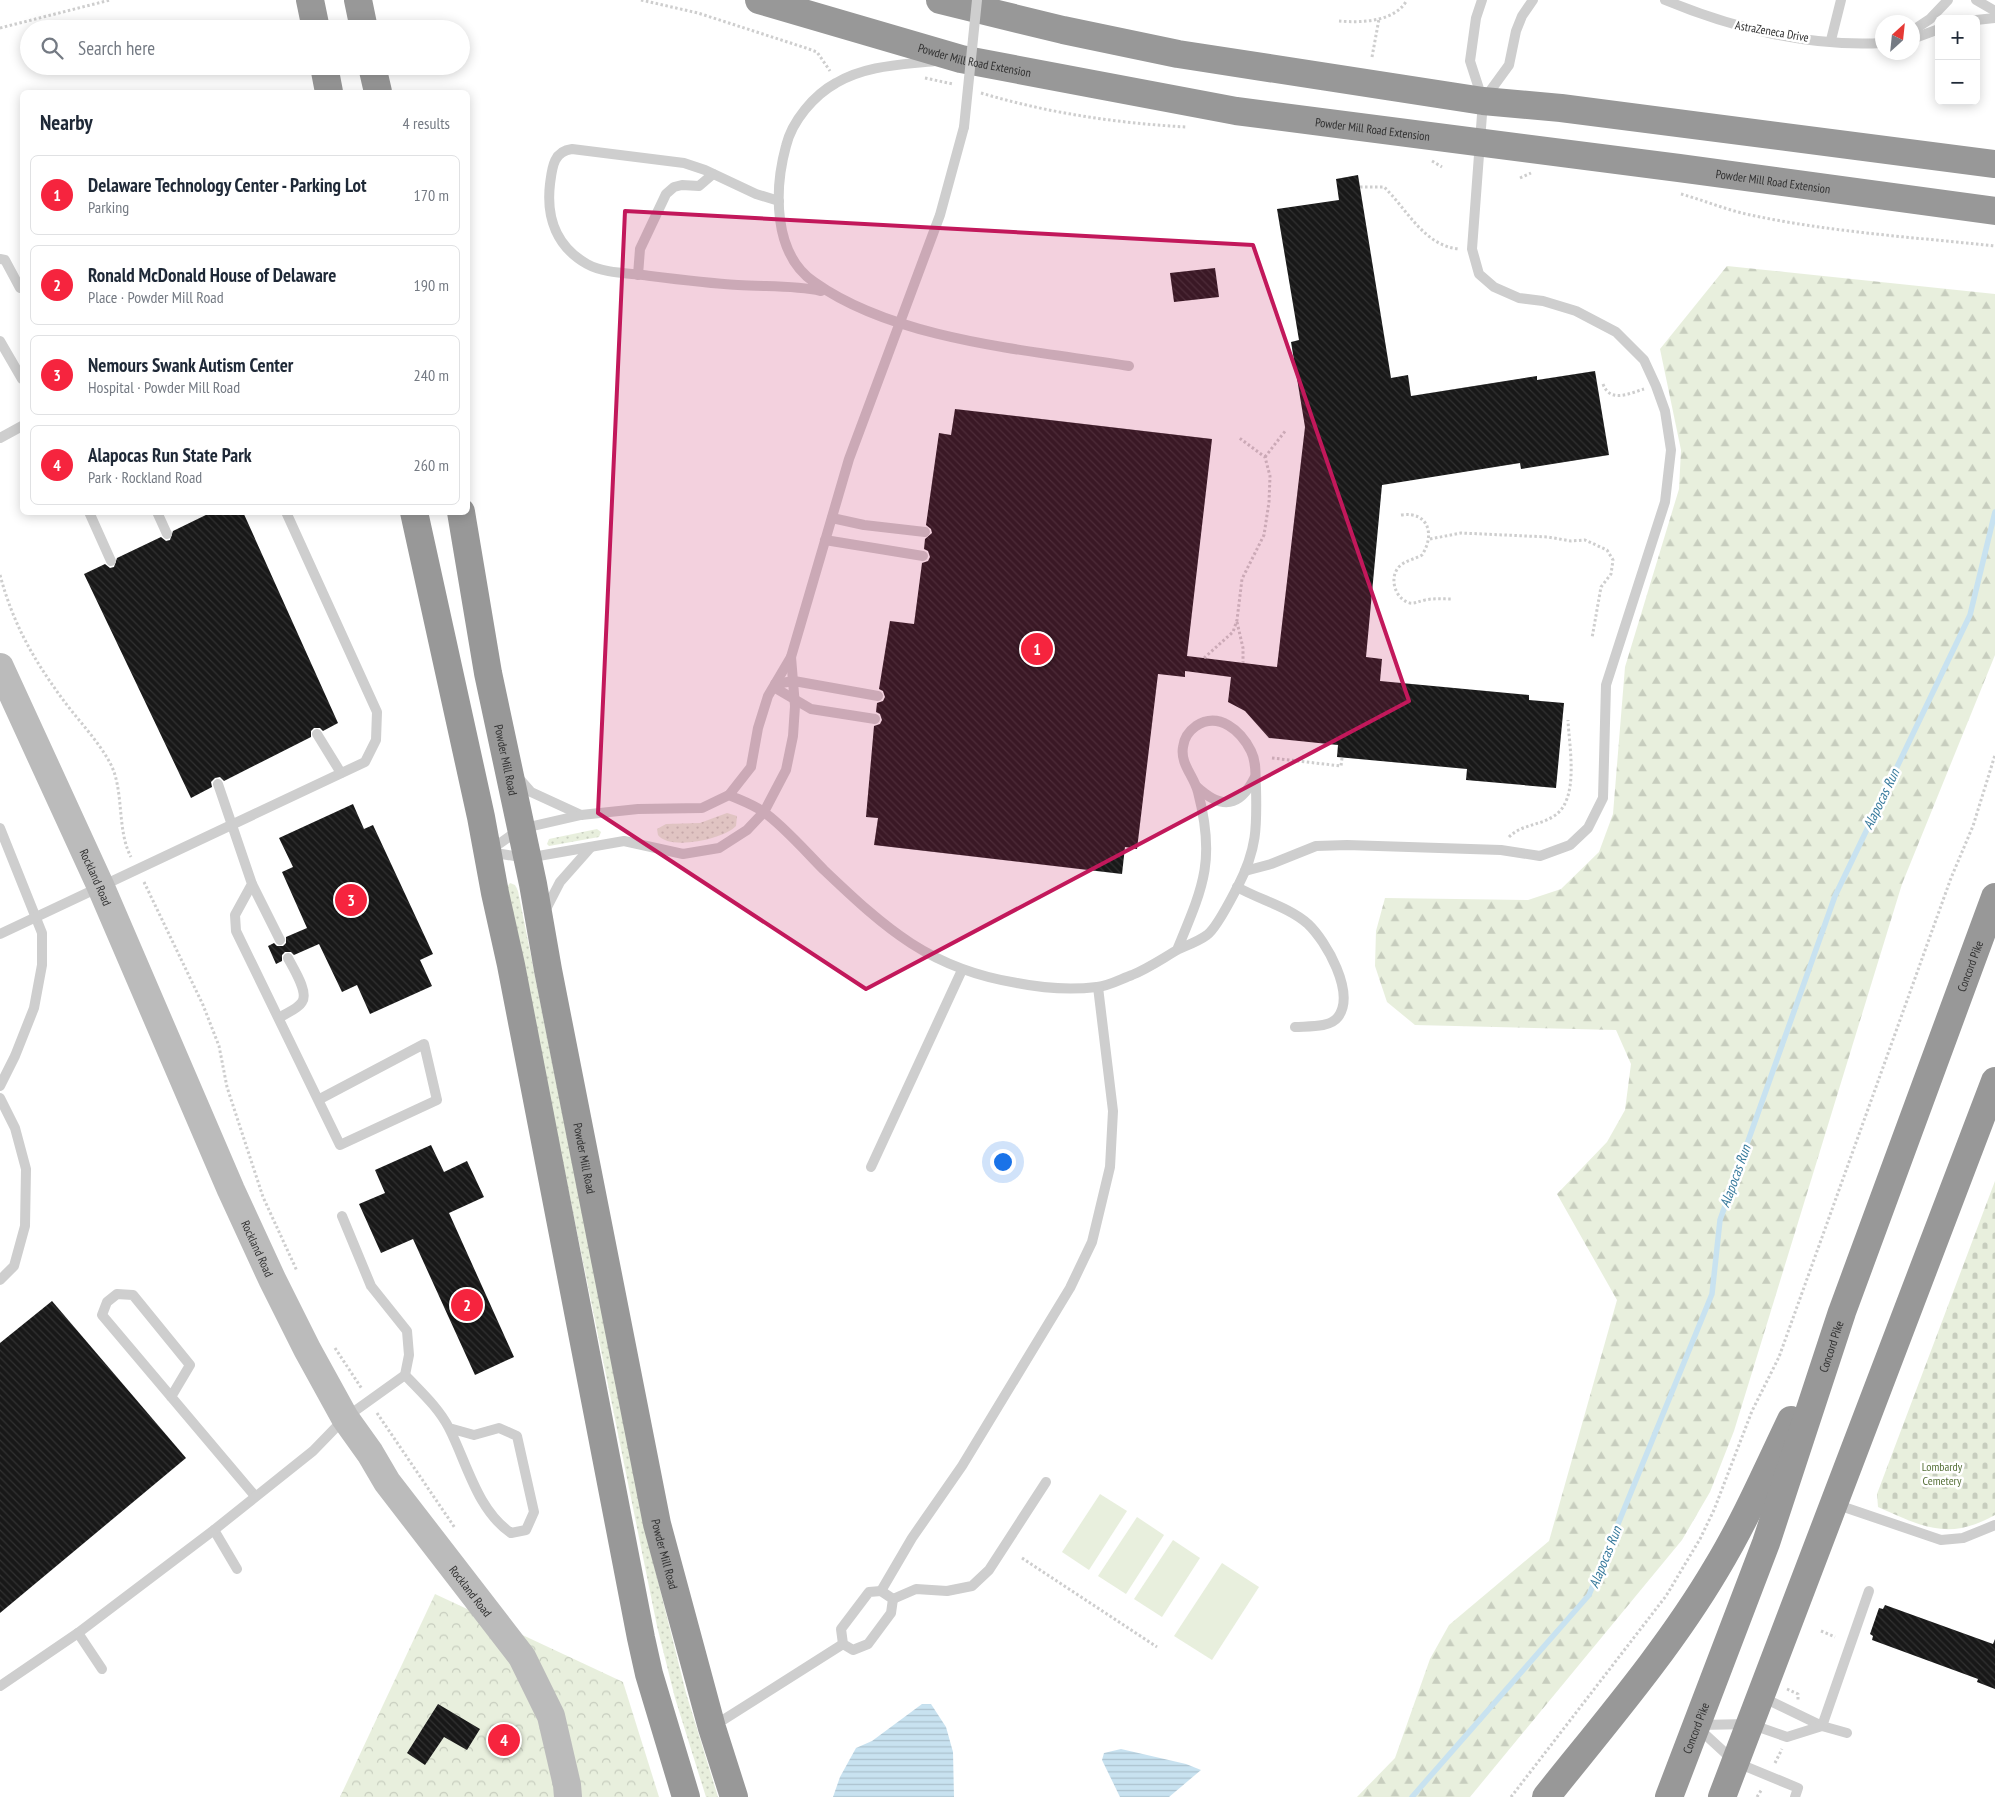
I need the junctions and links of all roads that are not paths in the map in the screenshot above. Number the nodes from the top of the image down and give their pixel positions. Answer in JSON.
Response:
{"nodes":[{"id":1,"x":310,"y":0,"type":"edge"},
{"id":2,"x":358,"y":0,"type":"edge"},
{"id":3,"x":759,"y":0,"type":"edge"},
{"id":4,"x":940,"y":0,"type":"edge"},
{"id":5,"x":978,"y":0,"type":"edge"},
{"id":6,"x":1482,"y":0,"type":"edge"},
{"id":7,"x":1533,"y":0,"type":"edge"},
{"id":8,"x":1665,"y":0,"type":"edge"},
{"id":9,"x":1841,"y":0,"type":"edge"},
{"id":10,"x":1948,"y":0,"type":"edge"},
{"id":11,"x":1976,"y":0,"type":"edge"},
{"id":12,"x":1995,"y":11,"type":"edge"},
{"id":13,"x":1995,"y":18,"type":"edge"},
{"id":14,"x":314,"y":20,"type":"edge"},
{"id":15,"x":362,"y":20,"type":"edge"},
{"id":16,"x":1980,"y":20,"type":"edge"},
{"id":17,"x":1920,"y":26,"type":"edge"},
{"id":18,"x":1935,"y":30,"type":"edge"},
{"id":19,"x":1920,"y":36,"type":"edge"},
{"id":20,"x":1831,"y":40,"type":"junction"},
{"id":21,"x":1875,"y":43,"type":"edge"},
{"id":22,"x":961,"y":59,"type":"junction"},
{"id":23,"x":326,"y":75,"type":"edge"},
{"id":24,"x":374,"y":75,"type":"edge"},
{"id":25,"x":329,"y":90,"type":"edge"},
{"id":26,"x":378,"y":90,"type":"edge"},
{"id":27,"x":1483,"y":101,"type":"junction"},
{"id":28,"x":1480,"y":144,"type":"junction"},
{"id":29,"x":1995,"y":164,"type":"edge"},
{"id":30,"x":713,"y":174,"type":"junction"},
{"id":31,"x":779,"y":201,"type":"junction"},
{"id":32,"x":1995,"y":211,"type":"edge"},
{"id":33,"x":0,"y":259,"type":"edge"},
{"id":34,"x":638,"y":274,"type":"junction"},
{"id":35,"x":20,"y":288,"type":"dead end"},
{"id":36,"x":830,"y":293,"type":"junction"},
{"id":37,"x":900,"y":323,"type":"junction"},
{"id":38,"x":0,"y":341,"type":"edge"},
{"id":39,"x":1129,"y":366,"type":"dead end"},
{"id":40,"x":20,"y":373,"type":"edge"},
{"id":41,"x":20,"y":427,"type":"edge"},
{"id":42,"x":0,"y":438,"type":"edge"},
{"id":43,"x":89,"y":515,"type":"edge"},
{"id":44,"x":158,"y":515,"type":"edge"},
{"id":45,"x":287,"y":515,"type":"edge"},
{"id":46,"x":415,"y":515,"type":"edge"},
{"id":47,"x":461,"y":515,"type":"edge"},
{"id":48,"x":832,"y":518,"type":"junction"},
{"id":49,"x":925,"y":532,"type":"dead end"},
{"id":50,"x":168,"y":534,"type":"dead end"},
{"id":51,"x":826,"y":540,"type":"junction"},
{"id":52,"x":923,"y":556,"type":"dead end"},
{"id":53,"x":111,"y":561,"type":"dead end"},
{"id":54,"x":791,"y":657,"type":"junction"},
{"id":55,"x":0,"y":667,"type":"edge"},
{"id":56,"x":794,"y":682,"type":"junction"},
{"id":57,"x":775,"y":684,"type":"junction"},
{"id":58,"x":878,"y":696,"type":"dead end"},
{"id":59,"x":794,"y":699,"type":"junction"},
{"id":60,"x":875,"y":719,"type":"dead end"},
{"id":61,"x":317,"y":734,"type":"dead end"},
{"id":62,"x":507,"y":766,"type":"junction"},
{"id":63,"x":341,"y":773,"type":"junction"},
{"id":64,"x":1255,"y":776,"type":"junction"},
{"id":65,"x":218,"y":784,"type":"dead end"},
{"id":66,"x":1197,"y":787,"type":"junction"},
{"id":67,"x":729,"y":795,"type":"junction"},
{"id":68,"x":764,"y":812,"type":"junction"},
{"id":69,"x":581,"y":815,"type":"junction"},
{"id":70,"x":233,"y":824,"type":"junction"},
{"id":71,"x":0,"y":828,"type":"edge"},
{"id":72,"x":520,"y":829,"type":"junction"},
{"id":73,"x":591,"y":847,"type":"junction"},
{"id":74,"x":487,"y":852,"type":"junction"},
{"id":75,"x":527,"y":858,"type":"junction"},
{"id":76,"x":1245,"y":871,"type":"junction"},
{"id":77,"x":252,"y":884,"type":"junction"},
{"id":78,"x":100,"y":885,"type":"junction"},
{"id":79,"x":1237,"y":887,"type":"junction"},
{"id":80,"x":1995,"y":897,"type":"edge"},
{"id":81,"x":36,"y":916,"type":"junction"},
{"id":82,"x":539,"y":923,"type":"junction"},
{"id":83,"x":0,"y":934,"type":"edge"},
{"id":84,"x":280,"y":940,"type":"dead end"},
{"id":85,"x":1177,"y":950,"type":"junction"},
{"id":86,"x":288,"y":958,"type":"dead end"},
{"id":87,"x":962,"y":970,"type":"junction"},
{"id":88,"x":1098,"y":987,"type":"junction"},
{"id":89,"x":279,"y":1018,"type":"junction"},
{"id":90,"x":1295,"y":1027,"type":"dead end"},
{"id":91,"x":1995,"y":1081,"type":"edge"},
{"id":92,"x":0,"y":1086,"type":"edge"},
{"id":93,"x":0,"y":1098,"type":"edge"},
{"id":94,"x":318,"y":1100,"type":"junction"},
{"id":95,"x":871,"y":1167,"type":"dead end"},
{"id":96,"x":342,"y":1216,"type":"dead end"},
{"id":97,"x":0,"y":1280,"type":"edge"},
{"id":98,"x":1842,"y":1312,"type":"junction"},
{"id":99,"x":405,"y":1375,"type":"junction"},
{"id":100,"x":171,"y":1397,"type":"junction"},
{"id":101,"x":345,"y":1418,"type":"junction"},
{"id":102,"x":449,"y":1428,"type":"junction"},
{"id":103,"x":1046,"y":1482,"type":"dead end"},
{"id":104,"x":254,"y":1496,"type":"junction"},
{"id":105,"x":1834,"y":1504,"type":"junction"},
{"id":106,"x":1995,"y":1525,"type":"edge"},
{"id":107,"x":214,"y":1530,"type":"junction"},
{"id":108,"x":237,"y":1568,"type":"dead end"},
{"id":109,"x":881,"y":1591,"type":"junction"},
{"id":110,"x":1869,"y":1591,"type":"dead end"},
{"id":111,"x":893,"y":1599,"type":"junction"},
{"id":112,"x":78,"y":1633,"type":"junction"},
{"id":113,"x":843,"y":1644,"type":"junction"},
{"id":114,"x":102,"y":1669,"type":"dead end"},
{"id":115,"x":0,"y":1686,"type":"edge"},
{"id":116,"x":1761,"y":1696,"type":"junction"},
{"id":117,"x":1750,"y":1724,"type":"junction"},
{"id":118,"x":1696,"y":1725,"type":"junction"},
{"id":119,"x":1822,"y":1726,"type":"junction"},
{"id":120,"x":712,"y":1728,"type":"junction"},
{"id":121,"x":1846,"y":1733,"type":"dead end"},
{"id":122,"x":1735,"y":1762,"type":"junction"},
{"id":123,"x":1796,"y":1793,"type":"edge"},
{"id":124,"x":568,"y":1797,"type":"edge"},
{"id":125,"x":686,"y":1797,"type":"edge"},
{"id":126,"x":734,"y":1797,"type":"edge"},
{"id":127,"x":1546,"y":1797,"type":"edge"},
{"id":128,"x":1669,"y":1797,"type":"edge"},
{"id":129,"x":1722,"y":1797,"type":"edge"}],
"edges":[{"from":1,"to":14,"type":"highway"},
{"from":2,"to":15,"type":"highway"},
{"from":3,"to":22,"type":"highway","name":"Powder Mill Road Extension"},
{"from":4,"to":27,"type":"highway"},
{"from":5,"to":37,"type":"lane","bridge":true},
{"from":6,"to":27,"type":"lane"},
{"from":7,"to":27,"type":"lane"},
{"from":8,"to":20,"type":"lane","name":"AstraZeneca Drive"},
{"from":9,"to":20,"type":"lane"},
{"from":10,"to":17,"type":"lane"},
{"from":11,"to":12,"type":"lane"},
{"from":13,"to":16,"type":"lane"},
{"from":18,"to":19,"type":"lane"},
{"from":20,"to":21,"type":"lane","name":"AstraZeneca Drive"},
{"from":22,"to":28,"type":"highway","name":"Powder Mill Road Extension"},
{"from":22,"to":31,"type":"lane"},
{"from":23,"to":25,"type":"highway"},
{"from":24,"to":26,"type":"highway"},
{"from":27,"to":28,"type":"lane"},
{"from":27,"to":29,"type":"highway"},
{"from":28,"to":32,"type":"highway","name":"Powder Mill Road Extension"},
{"from":28,"to":76,"type":"lane"},
{"from":30,"to":31,"type":"lane"},
{"from":30,"to":34,"type":"lane"},
{"from":30,"to":34,"type":"lane"},
{"from":31,"to":36,"type":"lane"},
{"from":33,"to":35,"type":"lane"},
{"from":34,"to":36,"type":"lane"},
{"from":36,"to":37,"type":"lane"},
{"from":37,"to":39,"type":"lane"},
{"from":37,"to":48,"type":"lane"},
{"from":38,"to":40,"type":"lane"},
{"from":41,"to":42,"type":"lane"},
{"from":43,"to":53,"type":"lane"},
{"from":44,"to":50,"type":"lane"},
{"from":45,"to":63,"type":"lane"},
{"from":46,"to":74,"type":"highway"},
{"from":47,"to":62,"type":"highway","name":"Powder Mill Road"},
{"from":48,"to":49,"type":"lane"},
{"from":48,"to":51,"type":"lane"},
{"from":51,"to":52,"type":"lane"},
{"from":51,"to":54,"type":"lane"},
{"from":54,"to":56,"type":"lane"},
{"from":54,"to":57,"type":"lane"},
{"from":55,"to":78,"type":"street","name":"Rockland Road"},
{"from":56,"to":57,"type":"lane"},
{"from":56,"to":58,"type":"lane"},
{"from":56,"to":59,"type":"lane"},
{"from":57,"to":59,"type":"lane"},
{"from":57,"to":67,"type":"lane"},
{"from":59,"to":60,"type":"lane"},
{"from":59,"to":68,"type":"lane"},
{"from":61,"to":63,"type":"lane"},
{"from":62,"to":69,"type":"lane"},
{"from":62,"to":72,"type":"highway","name":"Powder Mill Road"},
{"from":63,"to":70,"type":"lane"},
{"from":64,"to":66,"type":"lane"},
{"from":64,"to":66,"type":"lane"},
{"from":64,"to":76,"type":"lane"},
{"from":65,"to":70,"type":"lane"},
{"from":66,"to":85,"type":"lane"},
{"from":67,"to":68,"type":"lane"},
{"from":67,"to":69,"type":"lane"},
{"from":68,"to":73,"type":"lane"},
{"from":68,"to":87,"type":"lane"},
{"from":69,"to":72,"type":"lane"},
{"from":70,"to":77,"type":"lane"},
{"from":70,"to":78,"type":"lane"},
{"from":71,"to":81,"type":"lane"},
{"from":72,"to":74,"type":"lane"},
{"from":72,"to":75,"type":"highway","name":"Powder Mill Road"},
{"from":73,"to":75,"type":"lane"},
{"from":73,"to":82,"type":"lane"},
{"from":74,"to":75,"type":"lane"},
{"from":74,"to":125,"type":"highway"},
{"from":75,"to":82,"type":"highway","name":"Powder Mill Road"},
{"from":76,"to":79,"type":"lane"},
{"from":77,"to":84,"type":"lane"},
{"from":77,"to":89,"type":"lane"},
{"from":78,"to":81,"type":"lane"},
{"from":78,"to":101,"type":"street","name":"Rockland Road"},
{"from":79,"to":85,"type":"lane"},
{"from":79,"to":90,"type":"lane"},
{"from":80,"to":98,"type":"highway","name":"Concord Pike"},
{"from":81,"to":83,"type":"lane"},
{"from":81,"to":92,"type":"lane"},
{"from":82,"to":120,"type":"highway","name":"Powder Mill Road"},
{"from":85,"to":88,"type":"lane"},
{"from":86,"to":89,"type":"lane"},
{"from":87,"to":88,"type":"lane"},
{"from":87,"to":95,"type":"lane"},
{"from":88,"to":109,"type":"lane"},
{"from":89,"to":94,"type":"lane"},
{"from":91,"to":105,"type":"highway"},
{"from":93,"to":97,"type":"lane"},
{"from":94,"to":94,"type":"lane"},
{"from":96,"to":99,"type":"lane"},
{"from":98,"to":118,"type":"highway","name":"Concord Pike"},
{"from":98,"to":127,"type":"highway"},
{"from":99,"to":101,"type":"lane"},
{"from":99,"to":102,"type":"lane"},
{"from":100,"to":100,"type":"lane"},
{"from":100,"to":104,"type":"lane"},
{"from":101,"to":104,"type":"lane"},
{"from":101,"to":124,"type":"street","name":"Rockland Road"},
{"from":102,"to":102,"type":"lane"},
{"from":103,"to":111,"type":"lane"},
{"from":104,"to":107,"type":"lane"},
{"from":105,"to":106,"type":"lane"},
{"from":105,"to":116,"type":"highway"},
{"from":107,"to":108,"type":"lane"},
{"from":107,"to":112,"type":"lane"},
{"from":109,"to":111,"type":"lane"},
{"from":109,"to":113,"type":"lane"},
{"from":110,"to":119,"type":"lane"},
{"from":111,"to":113,"type":"lane"},
{"from":112,"to":114,"type":"lane"},
{"from":112,"to":115,"type":"lane"},
{"from":113,"to":120,"type":"lane"},
{"from":116,"to":117,"type":"highway"},
{"from":116,"to":119,"type":"lane"},
{"from":117,"to":118,"type":"lane"},
{"from":117,"to":119,"type":"lane"},
{"from":117,"to":122,"type":"highway"},
{"from":118,"to":122,"type":"lane"},
{"from":118,"to":128,"type":"highway","name":"Concord Pike"},
{"from":119,"to":121,"type":"lane"},
{"from":120,"to":126,"type":"highway","name":"Powder Mill Road"},
{"from":122,"to":123,"type":"lane"},
{"from":122,"to":129,"type":"highway"}]}
